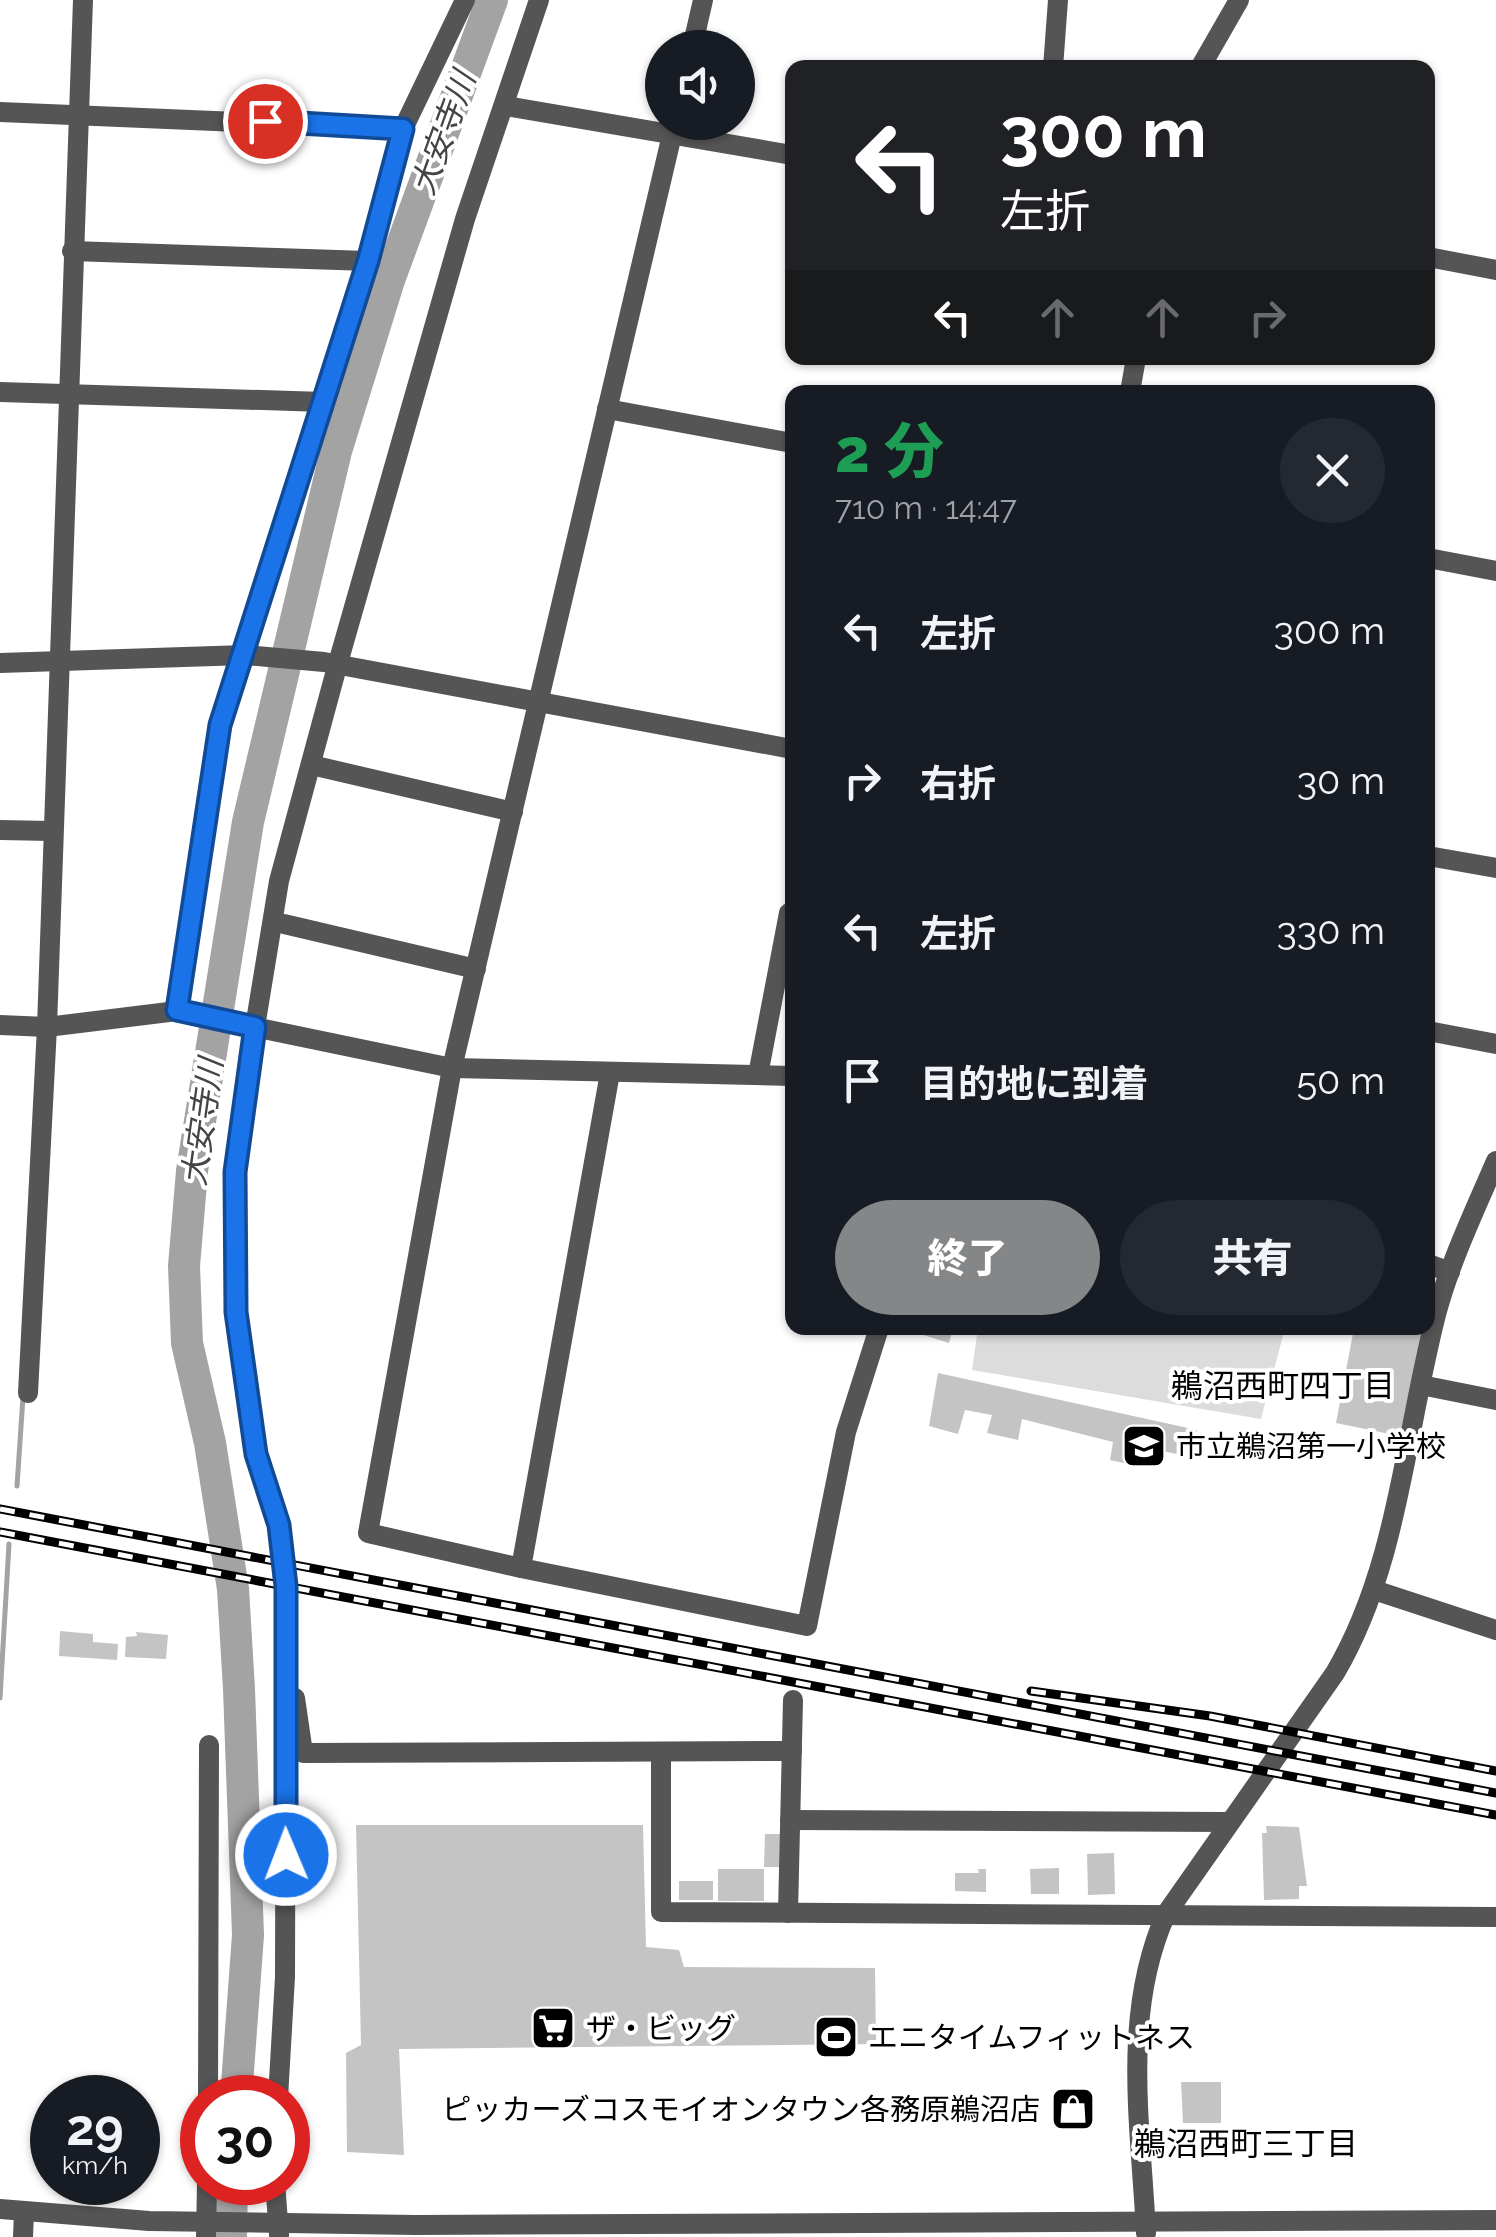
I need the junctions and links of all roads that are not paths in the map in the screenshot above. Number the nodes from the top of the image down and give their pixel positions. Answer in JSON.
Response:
{"nodes":[{"id":1,"x":82,"y":0,"type":"edge"},
{"id":2,"x":464,"y":0,"type":"edge"},
{"id":3,"x":538,"y":0,"type":"edge"},
{"id":4,"x":703,"y":0,"type":"edge"},
{"id":5,"x":1058,"y":0,"type":"edge"},
{"id":6,"x":1239,"y":0,"type":"edge"},
{"id":7,"x":696,"y":30,"type":"edge"},
{"id":8,"x":1054,"y":60,"type":"edge"},
{"id":9,"x":1205,"y":60,"type":"edge"},
{"id":10,"x":506,"y":106,"type":"junction"},
{"id":11,"x":0,"y":112,"type":"edge"},
{"id":12,"x":77,"y":114,"type":"junction"},
{"id":13,"x":645,"y":124,"type":"edge"},
{"id":14,"x":403,"y":129,"type":"junction"},
{"id":15,"x":671,"y":140,"type":"edge"},
{"id":16,"x":726,"y":140,"type":"edge"},
{"id":17,"x":785,"y":153,"type":"edge"},
{"id":18,"x":72,"y":252,"type":"junction"},
{"id":19,"x":1435,"y":258,"type":"edge"},
{"id":20,"x":368,"y":261,"type":"junction"},
{"id":21,"x":1496,"y":270,"type":"edge"},
{"id":22,"x":0,"y":392,"type":"edge"},
{"id":23,"x":68,"y":394,"type":"junction"},
{"id":24,"x":324,"y":402,"type":"junction"},
{"id":25,"x":606,"y":410,"type":"junction"},
{"id":26,"x":785,"y":442,"type":"edge"},
{"id":27,"x":1435,"y":559,"type":"edge"},
{"id":28,"x":1496,"y":571,"type":"edge"},
{"id":29,"x":250,"y":655,"type":"junction"},
{"id":30,"x":58,"y":661,"type":"junction"},
{"id":31,"x":331,"y":663,"type":"junction"},
{"id":32,"x":0,"y":664,"type":"edge"},
{"id":33,"x":541,"y":698,"type":"junction"},
{"id":34,"x":785,"y":748,"type":"edge"},
{"id":35,"x":320,"y":767,"type":"dead end"},
{"id":36,"x":514,"y":812,"type":"junction"},
{"id":37,"x":0,"y":830,"type":"edge"},
{"id":38,"x":51,"y":831,"type":"junction"},
{"id":39,"x":1435,"y":857,"type":"edge"},
{"id":40,"x":1496,"y":868,"type":"edge"},
{"id":41,"x":284,"y":924,"type":"dead end"},
{"id":42,"x":785,"y":934,"type":"edge"},
{"id":43,"x":476,"y":969,"type":"junction"},
{"id":44,"x":178,"y":1011,"type":"junction"},
{"id":45,"x":0,"y":1025,"type":"edge"},
{"id":46,"x":47,"y":1027,"type":"junction"},
{"id":47,"x":254,"y":1027,"type":"junction"},
{"id":48,"x":1435,"y":1032,"type":"edge"},
{"id":49,"x":1496,"y":1044,"type":"edge"},
{"id":50,"x":452,"y":1068,"type":"junction"},
{"id":51,"x":610,"y":1073,"type":"junction"},
{"id":52,"x":758,"y":1075,"type":"junction"},
{"id":53,"x":785,"y":1076,"type":"edge"},
{"id":54,"x":1496,"y":1161,"type":"edge"},
{"id":55,"x":1435,"y":1267,"type":"edge"},
{"id":56,"x":1450,"y":1272,"type":"junction"},
{"id":57,"x":1435,"y":1330,"type":"edge"},
{"id":58,"x":877,"y":1335,"type":"edge"},
{"id":59,"x":1434,"y":1335,"type":"edge"},
{"id":60,"x":1421,"y":1385,"type":"junction"},
{"id":61,"x":28,"y":1393,"type":"dead end"},
{"id":62,"x":1496,"y":1400,"type":"edge"},
{"id":63,"x":521,"y":1568,"type":"junction"},
{"id":64,"x":1374,"y":1590,"type":"junction"},
{"id":65,"x":1496,"y":1630,"type":"edge"},
{"id":66,"x":284,"y":1668,"type":"junction"},
{"id":67,"x":793,"y":1700,"type":"dead end"},
{"id":68,"x":208,"y":1746,"type":"dead end"},
{"id":69,"x":792,"y":1751,"type":"junction"},
{"id":70,"x":661,"y":1752,"type":"junction"},
{"id":71,"x":790,"y":1820,"type":"junction"},
{"id":72,"x":1227,"y":1822,"type":"junction"},
{"id":73,"x":788,"y":1913,"type":"junction"},
{"id":74,"x":1166,"y":1914,"type":"junction"},
{"id":75,"x":1496,"y":1917,"type":"edge"},
{"id":76,"x":208,"y":2075,"type":"edge"},
{"id":77,"x":279,"y":2075,"type":"edge"},
{"id":78,"x":0,"y":2209,"type":"edge"},
{"id":79,"x":24,"y":2212,"type":"junction"},
{"id":80,"x":1496,"y":2220,"type":"edge"},
{"id":81,"x":208,"y":2227,"type":"edge"},
{"id":82,"x":274,"y":2228,"type":"edge"},
{"id":83,"x":1146,"y":2230,"type":"edge"},
{"id":84,"x":22,"y":2237,"type":"edge"}],
"edges":[{"from":1,"to":12,"type":"street"},
{"from":2,"to":14,"type":"street"},
{"from":3,"to":10,"type":"street"},
{"from":4,"to":7,"type":"street"},
{"from":5,"to":8,"type":"street"},
{"from":6,"to":9,"type":"street"},
{"from":10,"to":13,"type":"street"},
{"from":10,"to":31,"type":"street"},
{"from":11,"to":12,"type":"street"},
{"from":12,"to":14,"type":"street"},
{"from":12,"to":18,"type":"street"},
{"from":14,"to":20,"type":"street"},
{"from":15,"to":25,"type":"street"},
{"from":16,"to":17,"type":"street"},
{"from":18,"to":20,"type":"street"},
{"from":18,"to":23,"type":"street"},
{"from":19,"to":21,"type":"street"},
{"from":20,"to":24,"type":"street"},
{"from":22,"to":23,"type":"street"},
{"from":23,"to":24,"type":"street"},
{"from":23,"to":30,"type":"street"},
{"from":24,"to":29,"type":"street"},
{"from":25,"to":26,"type":"street"},
{"from":25,"to":33,"type":"street"},
{"from":27,"to":28,"type":"street"},
{"from":29,"to":30,"type":"street"},
{"from":29,"to":31,"type":"street"},
{"from":29,"to":44,"type":"street"},
{"from":30,"to":32,"type":"street"},
{"from":30,"to":38,"type":"street"},
{"from":31,"to":33,"type":"street"},
{"from":31,"to":47,"type":"street"},
{"from":33,"to":34,"type":"street"},
{"from":33,"to":36,"type":"street"},
{"from":35,"to":36,"type":"street"},
{"from":36,"to":43,"type":"street"},
{"from":37,"to":38,"type":"street"},
{"from":38,"to":46,"type":"street"},
{"from":39,"to":40,"type":"street"},
{"from":41,"to":43,"type":"street"},
{"from":42,"to":52,"type":"street"},
{"from":43,"to":50,"type":"street"},
{"from":44,"to":46,"type":"street"},
{"from":44,"to":47,"type":"street"},
{"from":45,"to":46,"type":"street"},
{"from":46,"to":61,"type":"street"},
{"from":47,"to":50,"type":"street"},
{"from":47,"to":66,"type":"street"},
{"from":48,"to":49,"type":"street"},
{"from":50,"to":51,"type":"street"},
{"from":50,"to":63,"type":"street"},
{"from":51,"to":52,"type":"street"},
{"from":51,"to":63,"type":"street"},
{"from":52,"to":53,"type":"street"},
{"from":54,"to":56,"type":"street"},
{"from":55,"to":56,"type":"street"},
{"from":56,"to":57,"type":"street"},
{"from":58,"to":63,"type":"street"},
{"from":59,"to":60,"type":"street"},
{"from":60,"to":62,"type":"street"},
{"from":60,"to":64,"type":"street"},
{"from":64,"to":65,"type":"street"},
{"from":64,"to":72,"type":"street"},
{"from":66,"to":70,"type":"street"},
{"from":66,"to":77,"type":"street"},
{"from":67,"to":69,"type":"street"},
{"from":68,"to":76,"type":"street"},
{"from":69,"to":70,"type":"street"},
{"from":69,"to":71,"type":"street"},
{"from":70,"to":73,"type":"street"},
{"from":71,"to":72,"type":"street"},
{"from":71,"to":73,"type":"street"},
{"from":72,"to":74,"type":"street"},
{"from":73,"to":74,"type":"street"},
{"from":74,"to":75,"type":"street"},
{"from":74,"to":83,"type":"street"},
{"from":78,"to":79,"type":"street"},
{"from":79,"to":81,"type":"street"},
{"from":79,"to":84,"type":"street"},
{"from":80,"to":83,"type":"street"},
{"from":81,"to":82,"type":"street"},
{"from":82,"to":83,"type":"street"}]}
